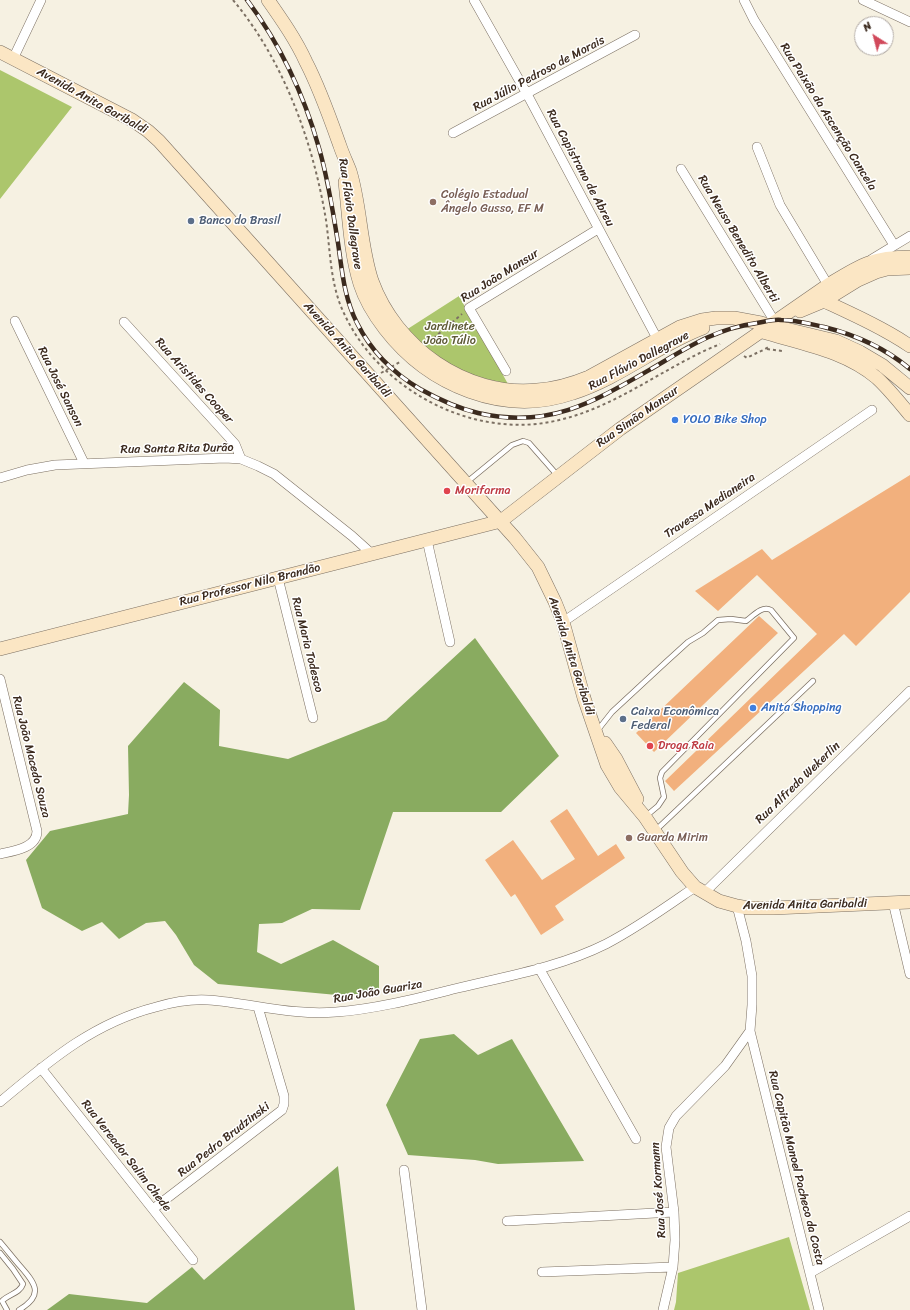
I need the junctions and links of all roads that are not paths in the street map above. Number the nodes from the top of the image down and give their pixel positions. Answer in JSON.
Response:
{"nodes":[{"id":1,"x":41,"y":0,"type":"edge"},
{"id":2,"x":268,"y":0,"type":"edge"},
{"id":3,"x":474,"y":0,"type":"edge"},
{"id":4,"x":744,"y":0,"type":"edge"},
{"id":5,"x":863,"y":0,"type":"edge"},
{"id":6,"x":910,"y":22,"type":"edge"},
{"id":7,"x":635,"y":35,"type":"dead end"},
{"id":8,"x":0,"y":52,"type":"edge"},
{"id":9,"x":13,"y":59,"type":"junction"},
{"id":10,"x":527,"y":94,"type":"junction"},
{"id":11,"x":453,"y":133,"type":"dead end"},
{"id":12,"x":340,"y":147,"type":"junction"},
{"id":13,"x":757,"y":147,"type":"dead end"},
{"id":14,"x":681,"y":169,"type":"dead end"},
{"id":15,"x":598,"y":229,"type":"junction"},
{"id":16,"x":910,"y":236,"type":"edge"},
{"id":17,"x":894,"y":245,"type":"junction"},
{"id":18,"x":910,"y":257,"type":"edge"},
{"id":19,"x":910,"y":268,"type":"edge"},
{"id":20,"x":864,"y":270,"type":"junction"},
{"id":21,"x":828,"y":285,"type":"junction"},
{"id":22,"x":824,"y":301,"type":"junction"},
{"id":23,"x":799,"y":312,"type":"junction"},
{"id":24,"x":15,"y":320,"type":"dead end"},
{"id":25,"x":124,"y":322,"type":"dead end"},
{"id":26,"x":771,"y":324,"type":"junction"},
{"id":27,"x":805,"y":334,"type":"junction"},
{"id":28,"x":660,"y":344,"type":"junction"},
{"id":29,"x":910,"y":346,"type":"edge"},
{"id":30,"x":506,"y":371,"type":"dead end"},
{"id":31,"x":910,"y":388,"type":"edge"},
{"id":32,"x":872,"y":410,"type":"dead end"},
{"id":33,"x":910,"y":415,"type":"edge"},
{"id":34,"x":241,"y":459,"type":"junction"},
{"id":35,"x":84,"y":463,"type":"junction"},
{"id":36,"x":558,"y":476,"type":"junction"},
{"id":37,"x":0,"y":478,"type":"edge"},
{"id":38,"x":466,"y":483,"type":"junction"},
{"id":39,"x":501,"y":521,"type":"junction"},
{"id":40,"x":427,"y":540,"type":"junction"},
{"id":41,"x":372,"y":554,"type":"junction"},
{"id":42,"x":278,"y":578,"type":"junction"},
{"id":43,"x":563,"y":622,"type":"junction"},
{"id":44,"x":450,"y":642,"type":"dead end"},
{"id":45,"x":0,"y":649,"type":"edge"},
{"id":46,"x":0,"y":679,"type":"edge"},
{"id":47,"x":813,"y":681,"type":"dead end"},
{"id":48,"x":910,"y":691,"type":"edge"},
{"id":49,"x":313,"y":718,"type":"dead end"},
{"id":50,"x":596,"y":732,"type":"junction"},
{"id":51,"x":645,"y":817,"type":"junction"},
{"id":52,"x":655,"y":831,"type":"junction"},
{"id":53,"x":0,"y":854,"type":"edge"},
{"id":54,"x":699,"y":890,"type":"junction"},
{"id":55,"x":893,"y":902,"type":"junction"},
{"id":56,"x":910,"y":902,"type":"edge"},
{"id":57,"x":736,"y":906,"type":"junction"},
{"id":58,"x":539,"y":968,"type":"junction"},
{"id":59,"x":910,"y":974,"type":"edge"},
{"id":60,"x":258,"y":1007,"type":"junction"},
{"id":61,"x":750,"y":1031,"type":"junction"},
{"id":62,"x":41,"y":1068,"type":"junction"},
{"id":63,"x":0,"y":1102,"type":"edge"},
{"id":64,"x":636,"y":1139,"type":"dead end"},
{"id":65,"x":404,"y":1170,"type":"dead end"},
{"id":66,"x":153,"y":1209,"type":"junction"},
{"id":67,"x":674,"y":1212,"type":"junction"},
{"id":68,"x":910,"y":1216,"type":"edge"},
{"id":69,"x":507,"y":1221,"type":"dead end"},
{"id":70,"x":0,"y":1242,"type":"edge"},
{"id":71,"x":0,"y":1253,"type":"edge"},
{"id":72,"x":192,"y":1260,"type":"dead end"},
{"id":73,"x":673,"y":1267,"type":"junction"},
{"id":74,"x":542,"y":1272,"type":"dead end"},
{"id":75,"x":810,"y":1273,"type":"junction"},
{"id":76,"x":7,"y":1310,"type":"edge"},
{"id":77,"x":19,"y":1310,"type":"edge"},
{"id":78,"x":422,"y":1310,"type":"edge"},
{"id":79,"x":663,"y":1310,"type":"edge"},
{"id":80,"x":819,"y":1310,"type":"edge"}],
"edges":[{"from":1,"to":9,"type":"street"},
{"from":2,"to":12,"type":"main road","name":"Rua Flávio Dallegrave"},
{"from":3,"to":10,"type":"street","name":"Rua Capistrano de Abreu"},
{"from":4,"to":17,"type":"street","name":"Rua Paixão da Ascenção Cancela"},
{"from":5,"to":6,"type":"street"},
{"from":7,"to":10,"type":"street","name":"Rua Júlio Pedroso de Morais"},
{"from":8,"to":9,"type":"main road","name":"Avenida Anita Garibaldi"},
{"from":9,"to":38,"type":"main road","name":"Avenida Anita Garibaldi"},
{"from":10,"to":11,"type":"street","name":"Rua Júlio Pedroso de Morais"},
{"from":10,"to":15,"type":"street","name":"Rua Capistrano de Abreu"},
{"from":12,"to":28,"type":"main road","name":"Rua Flávio Dallegrave"},
{"from":12,"to":28,"type":"main road","name":"Rua Flávio Dallegrave"},
{"from":13,"to":21,"type":"street"},
{"from":14,"to":26,"type":"street","name":"Rua Neuso Benedito Alberti"},
{"from":15,"to":28,"type":"street","name":"Rua Capistrano de Abreu"},
{"from":15,"to":30,"type":"street","name":"Rua João Mansur"},
{"from":16,"to":17,"type":"street","name":"Rua Simão Mansur"},
{"from":17,"to":20,"type":"street","name":"Rua Simão Mansur"},
{"from":18,"to":20,"type":"main road"},
{"from":19,"to":20,"type":"main road"},
{"from":20,"to":21,"type":"main road","name":"Rua Simão Mansur"},
{"from":20,"to":22,"type":"main road","name":"Rua Simão Mansur"},
{"from":21,"to":26,"type":"main road","name":"Rua Simão Mansur"},
{"from":22,"to":23,"type":"main road","name":"Rua Simão Mansur"},
{"from":22,"to":29,"type":"main road"},
{"from":23,"to":26,"type":"main road","name":"Rua Simão Mansur"},
{"from":23,"to":27,"type":"main road"},
{"from":24,"to":35,"type":"street","name":"Rua José Sanson"},
{"from":25,"to":34,"type":"street","name":"Rua Aristides Cooper"},
{"from":26,"to":27,"type":"main road","name":"Rua Flávio Dallegrave"},
{"from":26,"to":28,"type":"main road","name":"Rua Flávio Dallegrave"},
{"from":26,"to":33,"type":"main road","name":"Rua Flávio Dallegrave"},
{"from":26,"to":36,"type":"main road","name":"Rua Simão Mansur"},
{"from":27,"to":31,"type":"main road","name":"Rua Flávio Dallegrave"},
{"from":32,"to":43,"type":"street","name":"Travessa Medianeira"},
{"from":34,"to":35,"type":"street","name":"Rua Santa Rita Durão"},
{"from":34,"to":41,"type":"street","name":"Rua Santa Rita Durão"},
{"from":35,"to":37,"type":"street","name":"Rua Santa Rita Durão"},
{"from":36,"to":38,"type":"lane"},
{"from":36,"to":39,"type":"main road","name":"Rua Simão Mansur"},
{"from":38,"to":39,"type":"main road","name":"Avenida Anita Garibaldi"},
{"from":39,"to":40,"type":"main road","name":"Rua Professor Nilo Brandão"},
{"from":39,"to":43,"type":"main road","name":"Avenida Anita Garibaldi"},
{"from":40,"to":41,"type":"main road","name":"Rua Professor Nilo Brandão"},
{"from":40,"to":44,"type":"street"},
{"from":41,"to":42,"type":"main road","name":"Rua Professor Nilo Brandão"},
{"from":42,"to":45,"type":"main road","name":"Rua Professor Nilo Brandão"},
{"from":42,"to":49,"type":"street","name":"Rua Maria Todesco"},
{"from":43,"to":50,"type":"main road","name":"Avenida Anita Garibaldi"},
{"from":46,"to":53,"type":"street","name":"Rua João Macedo Souza"},
{"from":47,"to":52,"type":"lane"},
{"from":48,"to":54,"type":"street","name":"Rua Alfredo Wekerlin"},
{"from":50,"to":51,"type":"main road","name":"Avenida Anita Garibaldi"},
{"from":50,"to":51,"type":"lane"},
{"from":51,"to":52,"type":"main road","name":"Avenida Anita Garibaldi"},
{"from":52,"to":54,"type":"main road","name":"Avenida Anita Garibaldi"},
{"from":54,"to":57,"type":"main road","name":"Avenida Anita Garibaldi"},
{"from":54,"to":58,"type":"street","name":"Rua João Guariza"},
{"from":55,"to":56,"type":"main road","name":"Avenida Anita Garibaldi"},
{"from":55,"to":57,"type":"main road","name":"Avenida Anita Garibaldi"},
{"from":55,"to":59,"type":"street"},
{"from":57,"to":61,"type":"street"},
{"from":58,"to":60,"type":"street","name":"Rua João Guariza"},
{"from":58,"to":64,"type":"street"},
{"from":60,"to":62,"type":"street","name":"Rua João Guariza"},
{"from":60,"to":66,"type":"street","name":"Rua Pedro Brudzinski"},
{"from":61,"to":67,"type":"street","name":"Rua José Kormann"},
{"from":61,"to":75,"type":"street","name":"Rua Capitão Manoel Pacheco da Costa"},
{"from":62,"to":63,"type":"street","name":"Rua João Guariza"},
{"from":62,"to":66,"type":"street","name":"Rua Vereador Salim Chede"},
{"from":65,"to":78,"type":"street"},
{"from":66,"to":72,"type":"street","name":"Rua Vereador Salim Chede"},
{"from":67,"to":69,"type":"street"},
{"from":67,"to":73,"type":"street","name":"Rua José Kormann"},
{"from":68,"to":75,"type":"street"},
{"from":70,"to":77,"type":"lane"},
{"from":71,"to":76,"type":"lane"},
{"from":73,"to":74,"type":"street"},
{"from":73,"to":79,"type":"street","name":"Rua José Kormann"},
{"from":75,"to":80,"type":"street","name":"Rua Capitão Manoel Pacheco da Costa"}]}
